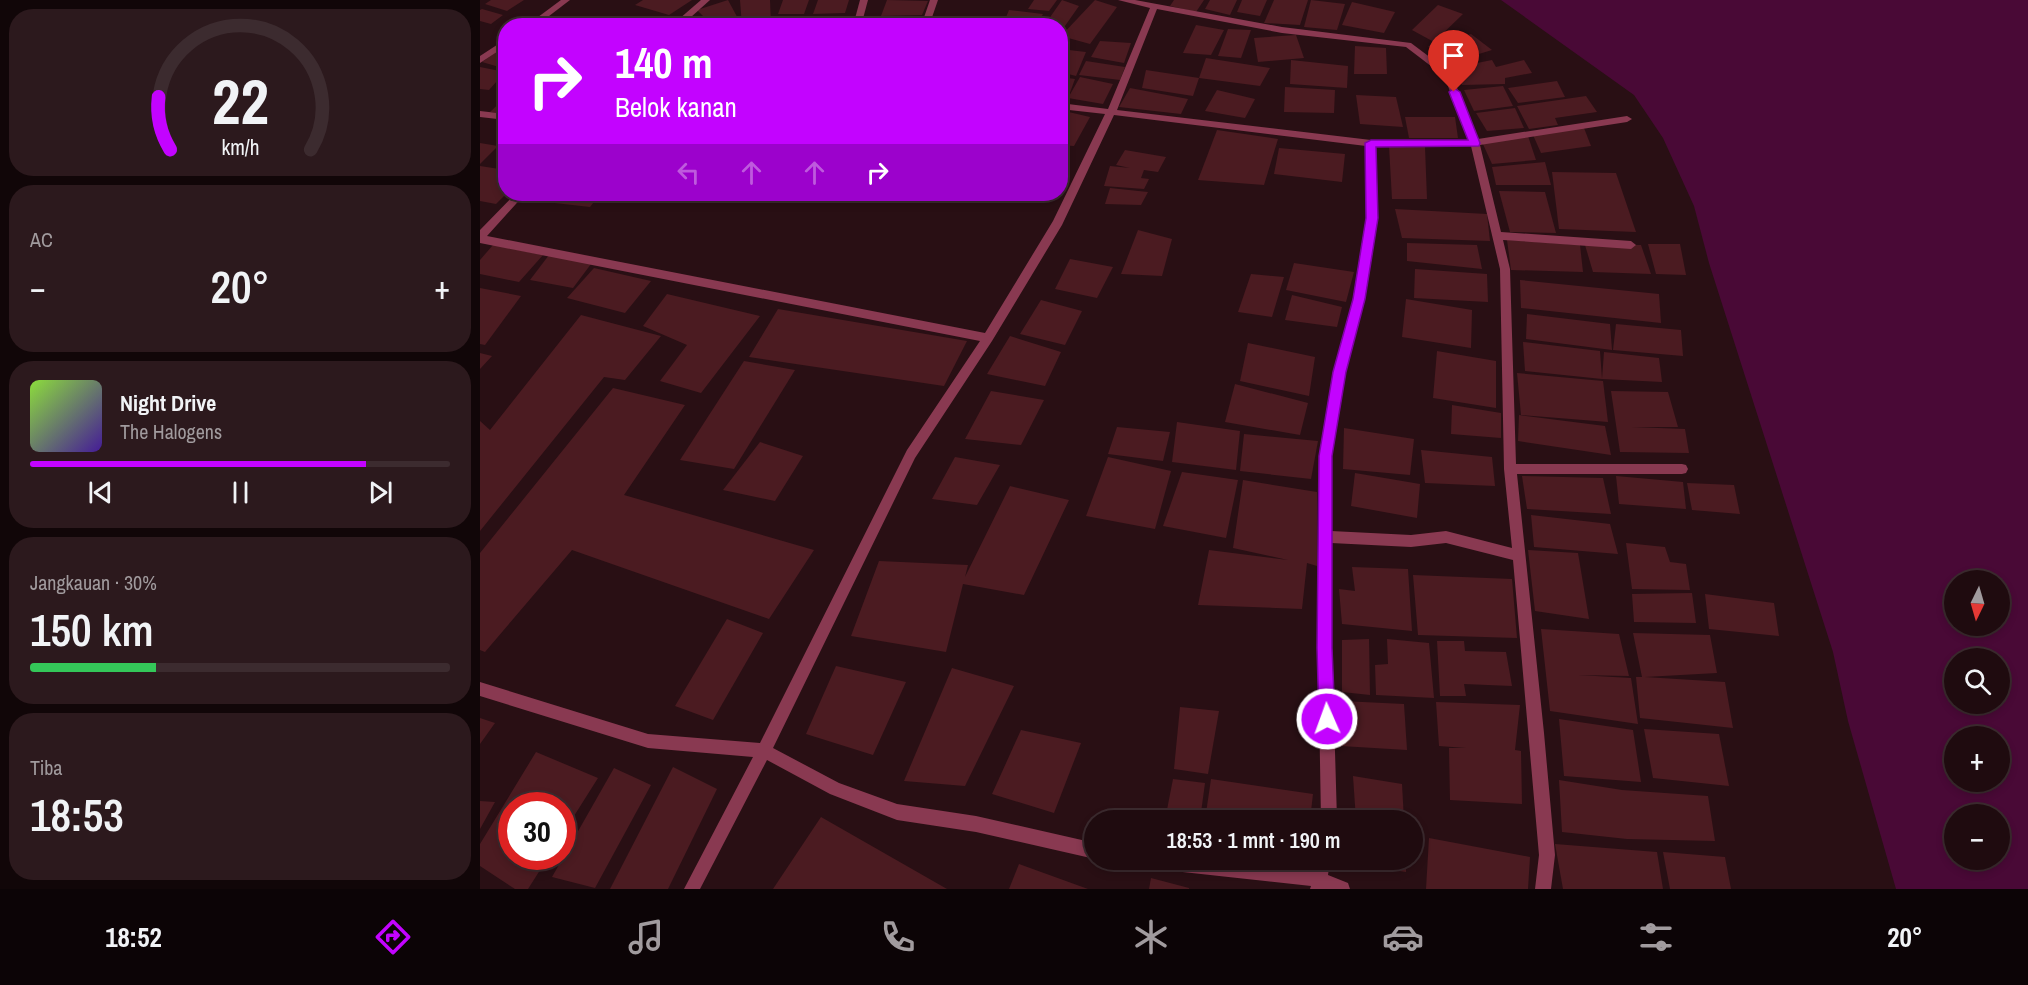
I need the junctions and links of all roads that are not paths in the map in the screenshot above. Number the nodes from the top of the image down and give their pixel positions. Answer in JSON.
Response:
{"nodes":[{"id":1,"x":566,"y":0,"type":"edge"},
{"id":2,"x":706,"y":0,"type":"edge"},
{"id":3,"x":864,"y":0,"type":"edge"},
{"id":4,"x":934,"y":0,"type":"edge"},
{"id":5,"x":1122,"y":0,"type":"edge"},
{"id":6,"x":1154,"y":7,"type":"junction"},
{"id":7,"x":541,"y":18,"type":"edge"},
{"id":8,"x":685,"y":18,"type":"edge"},
{"id":9,"x":860,"y":18,"type":"edge"},
{"id":10,"x":928,"y":18,"type":"edge"},
{"id":11,"x":498,"y":48,"type":"edge"},
{"id":12,"x":480,"y":60,"type":"edge"},
{"id":13,"x":1068,"y":107,"type":"edge"},
{"id":14,"x":1111,"y":112,"type":"junction"},
{"id":15,"x":480,"y":114,"type":"edge"},
{"id":16,"x":498,"y":116,"type":"edge"},
{"id":17,"x":1627,"y":119,"type":"dead end"},
{"id":18,"x":1371,"y":143,"type":"junction"},
{"id":19,"x":1475,"y":143,"type":"junction"},
{"id":20,"x":514,"y":201,"type":"edge"},
{"id":21,"x":1498,"y":236,"type":"junction"},
{"id":22,"x":480,"y":238,"type":"edge"},
{"id":23,"x":1631,"y":245,"type":"dead end"},
{"id":24,"x":988,"y":338,"type":"junction"},
{"id":25,"x":1510,"y":469,"type":"junction"},
{"id":26,"x":1682,"y":469,"type":"dead end"},
{"id":27,"x":1326,"y":537,"type":"junction"},
{"id":28,"x":1519,"y":556,"type":"junction"},
{"id":29,"x":480,"y":689,"type":"edge"},
{"id":30,"x":764,"y":751,"type":"junction"},
{"id":31,"x":1329,"y":810,"type":"edge"},
{"id":32,"x":1084,"y":849,"type":"edge"},
{"id":33,"x":1218,"y":870,"type":"edge"},
{"id":34,"x":1319,"y":884,"type":"edge"},
{"id":35,"x":692,"y":889,"type":"edge"},
{"id":36,"x":1342,"y":889,"type":"edge"},
{"id":37,"x":1543,"y":889,"type":"edge"}],
"edges":[{"from":1,"to":7,"type":"street"},
{"from":2,"to":8,"type":"street"},
{"from":3,"to":9,"type":"street"},
{"from":4,"to":10,"type":"street"},
{"from":5,"to":6,"type":"street"},
{"from":6,"to":14,"type":"street"},
{"from":6,"to":19,"type":"street"},
{"from":11,"to":12,"type":"street"},
{"from":13,"to":14,"type":"street"},
{"from":14,"to":18,"type":"street"},
{"from":14,"to":24,"type":"street"},
{"from":15,"to":16,"type":"street"},
{"from":17,"to":19,"type":"street"},
{"from":18,"to":19,"type":"street"},
{"from":18,"to":27,"type":"street"},
{"from":19,"to":21,"type":"street"},
{"from":20,"to":22,"type":"street"},
{"from":21,"to":23,"type":"street"},
{"from":21,"to":25,"type":"street"},
{"from":22,"to":24,"type":"street"},
{"from":24,"to":30,"type":"street"},
{"from":25,"to":26,"type":"street"},
{"from":25,"to":28,"type":"street"},
{"from":27,"to":28,"type":"street"},
{"from":27,"to":31,"type":"street"},
{"from":28,"to":37,"type":"street"},
{"from":29,"to":30,"type":"street"},
{"from":30,"to":32,"type":"street"},
{"from":30,"to":35,"type":"street"},
{"from":33,"to":34,"type":"street"},
{"from":34,"to":36,"type":"street"}]}
